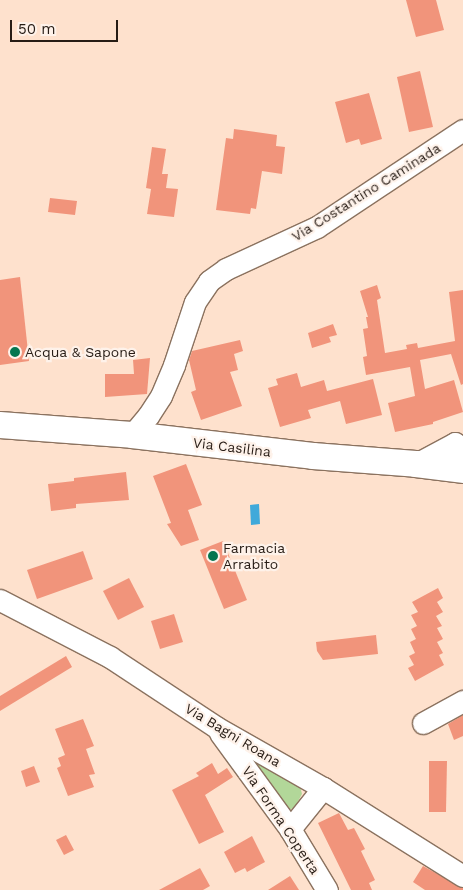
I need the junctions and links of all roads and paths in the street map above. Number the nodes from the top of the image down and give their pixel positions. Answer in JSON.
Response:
{"nodes":[{"id":1,"x":463,"y":130,"type":"edge"},
{"id":2,"x":0,"y":425,"type":"edge"},
{"id":3,"x":132,"y":436,"type":"junction"},
{"id":4,"x":460,"y":443,"type":"edge"},
{"id":5,"x":416,"y":464,"type":"junction"},
{"id":6,"x":463,"y":470,"type":"edge"},
{"id":7,"x":0,"y":600,"type":"edge"},
{"id":8,"x":463,"y":701,"type":"edge"},
{"id":9,"x":423,"y":723,"type":"dead end"},
{"id":10,"x":216,"y":727,"type":"junction"},
{"id":11,"x":323,"y":788,"type":"junction"},
{"id":12,"x":290,"y":829,"type":"junction"},
{"id":13,"x":463,"y":876,"type":"edge"},
{"id":14,"x":327,"y":890,"type":"edge"}],
"edges":[{"from":1,"to":3,"type":"street","name":"Via Costantino Caminada"},
{"from":2,"to":3,"type":"main road","name":"Via Casilina"},
{"from":3,"to":5,"type":"main road","name":"Via Casilina"},
{"from":4,"to":5,"type":"street"},
{"from":5,"to":6,"type":"main road","name":"Via Casilina"},
{"from":7,"to":10,"type":"street","name":"Via Bagni Roana"},
{"from":8,"to":9,"type":"street"},
{"from":10,"to":11,"type":"street","name":"Via Bagni Roana"},
{"from":10,"to":12,"type":"street","name":"Via Forma Coperta"},
{"from":11,"to":12,"type":"street"},
{"from":11,"to":13,"type":"street","name":"Via Bagni Roana"},
{"from":12,"to":14,"type":"street","name":"Via Forma Coperta"}]}
